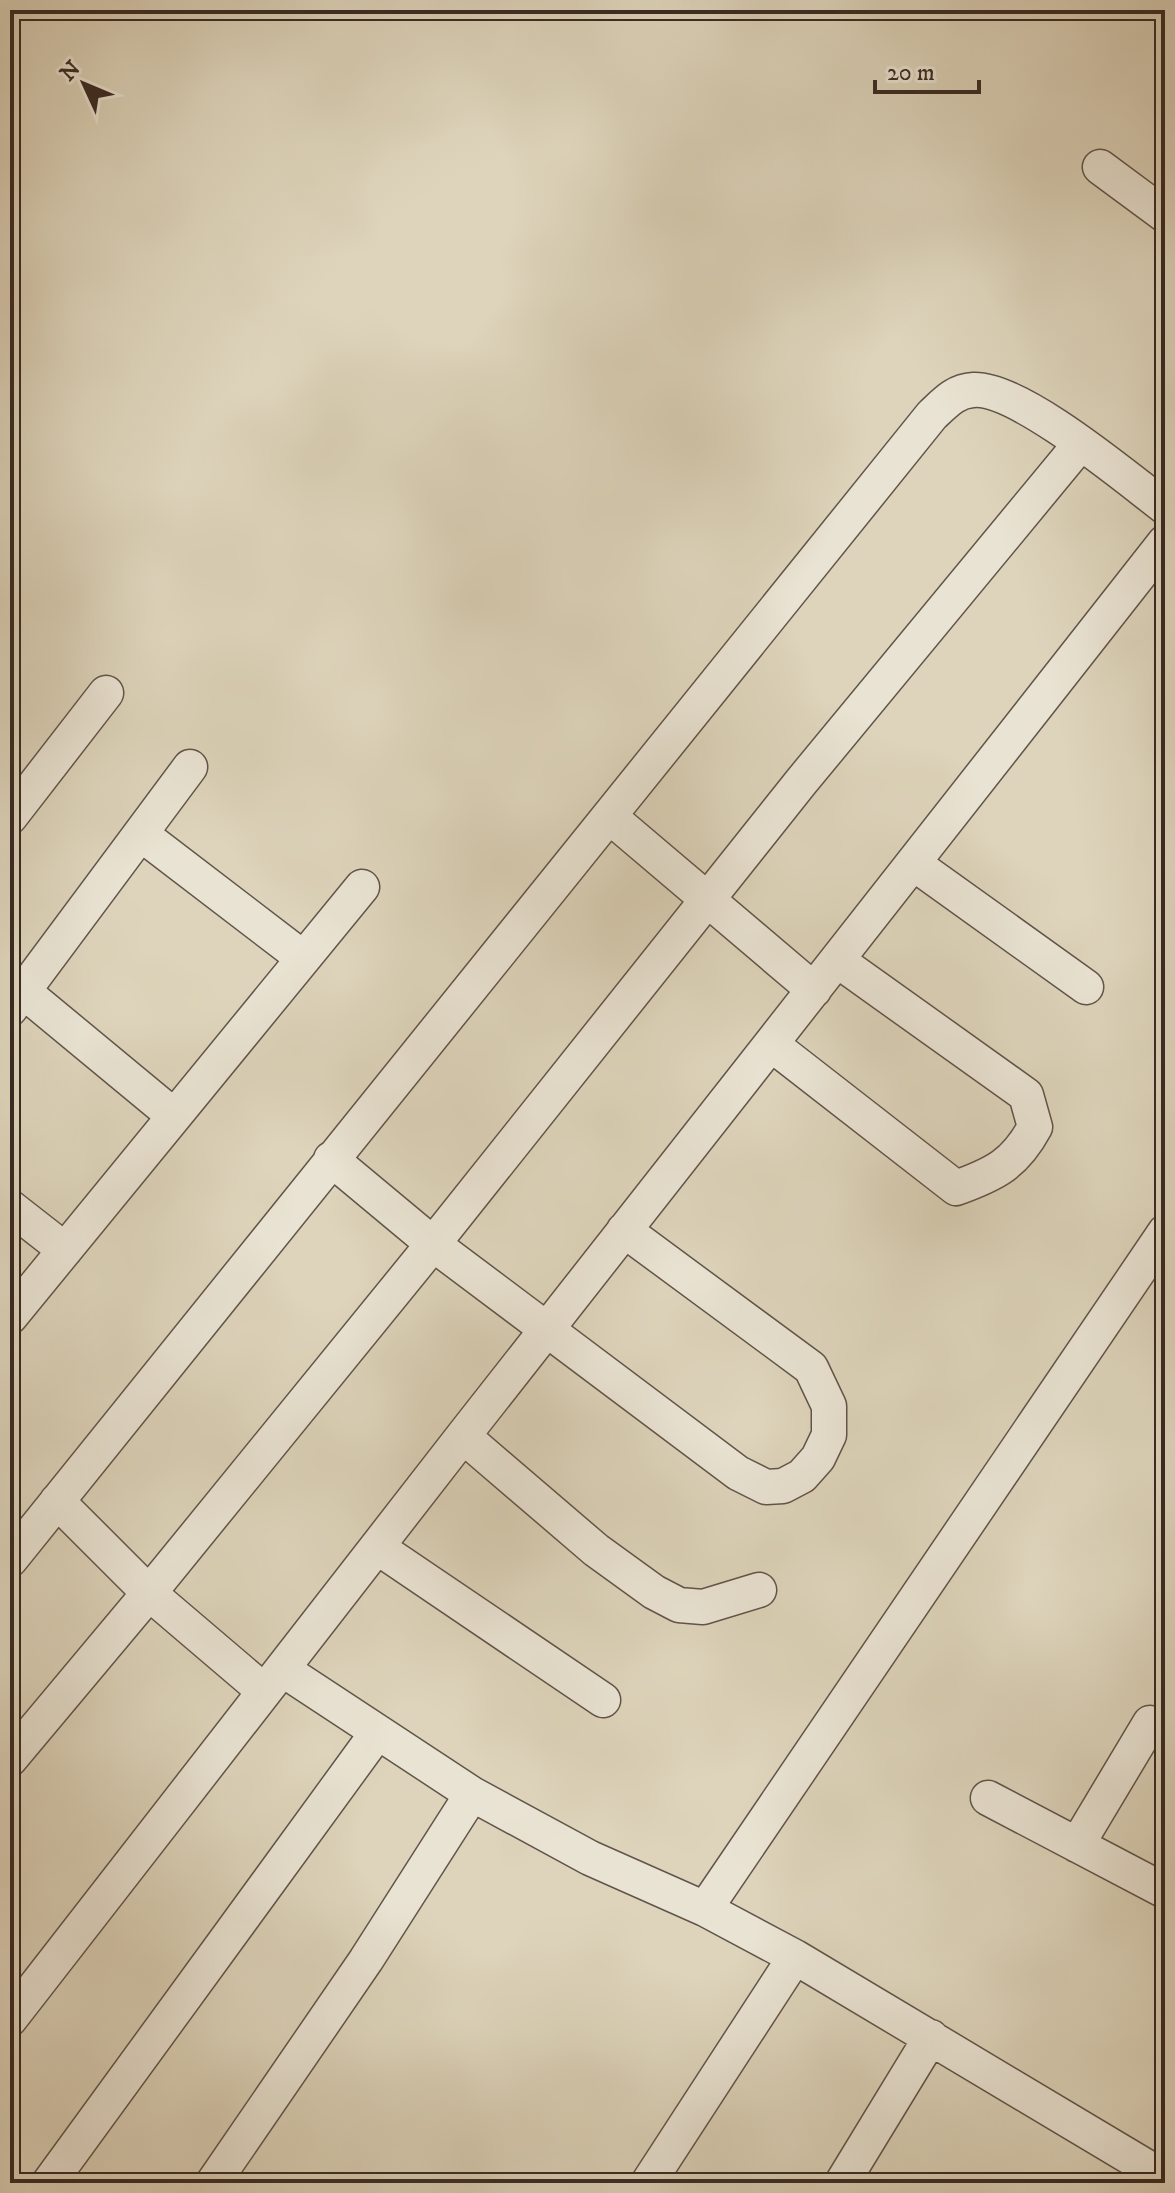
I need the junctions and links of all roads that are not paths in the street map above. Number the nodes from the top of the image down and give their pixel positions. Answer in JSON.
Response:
{"nodes":[{"id":1,"x":1100,"y":167,"type":"dead end"},
{"id":2,"x":1165,"y":215,"type":"edge"},
{"id":3,"x":1081,"y":443,"type":"junction"},
{"id":4,"x":1165,"y":507,"type":"edge"},
{"id":5,"x":1165,"y":542,"type":"edge"},
{"id":6,"x":106,"y":693,"type":"dead end"},
{"id":7,"x":190,"y":767,"type":"dead end"},
{"id":8,"x":609,"y":816,"type":"junction"},
{"id":9,"x":10,"y":817,"type":"edge"},
{"id":10,"x":141,"y":834,"type":"junction"},
{"id":11,"x":913,"y":863,"type":"junction"},
{"id":12,"x":362,"y":887,"type":"dead end"},
{"id":13,"x":709,"y":900,"type":"junction"},
{"id":14,"x":303,"y":958,"type":"junction"},
{"id":15,"x":837,"y":960,"type":"junction"},
{"id":16,"x":1086,"y":987,"type":"dead end"},
{"id":17,"x":814,"y":990,"type":"junction"},
{"id":18,"x":16,"y":1000,"type":"edge"},
{"id":19,"x":771,"y":1044,"type":"junction"},
{"id":20,"x":174,"y":1116,"type":"junction"},
{"id":21,"x":331,"y":1159,"type":"junction"},
{"id":22,"x":10,"y":1207,"type":"edge"},
{"id":23,"x":624,"y":1230,"type":"junction"},
{"id":24,"x":1165,"y":1232,"type":"edge"},
{"id":25,"x":433,"y":1244,"type":"junction"},
{"id":26,"x":65,"y":1250,"type":"junction"},
{"id":27,"x":10,"y":1317,"type":"edge"},
{"id":28,"x":546,"y":1330,"type":"junction"},
{"id":29,"x":463,"y":1436,"type":"junction"},
{"id":30,"x":57,"y":1501,"type":"junction"},
{"id":31,"x":377,"y":1547,"type":"junction"},
{"id":32,"x":10,"y":1560,"type":"edge"},
{"id":33,"x":759,"y":1590,"type":"dead end"},
{"id":34,"x":149,"y":1593,"type":"junction"},
{"id":35,"x":273,"y":1680,"type":"junction"},
{"id":36,"x":603,"y":1700,"type":"dead end"},
{"id":37,"x":1150,"y":1723,"type":"dead end"},
{"id":38,"x":377,"y":1733,"type":"junction"},
{"id":39,"x":10,"y":1759,"type":"edge"},
{"id":40,"x":472,"y":1794,"type":"junction"},
{"id":41,"x":988,"y":1798,"type":"dead end"},
{"id":42,"x":1077,"y":1845,"type":"junction"},
{"id":43,"x":1165,"y":1891,"type":"edge"},
{"id":44,"x":705,"y":1909,"type":"junction"},
{"id":45,"x":795,"y":1957,"type":"junction"},
{"id":46,"x":10,"y":2019,"type":"edge"},
{"id":47,"x":931,"y":2037,"type":"junction"},
{"id":48,"x":1165,"y":2178,"type":"edge"},
{"id":49,"x":49,"y":2183,"type":"edge"},
{"id":50,"x":213,"y":2183,"type":"edge"},
{"id":51,"x":648,"y":2183,"type":"edge"},
{"id":52,"x":842,"y":2183,"type":"edge"}],
"edges":[{"from":1,"to":2,"type":"street"},
{"from":3,"to":4,"type":"street"},
{"from":3,"to":8,"type":"street"},
{"from":3,"to":13,"type":"street"},
{"from":5,"to":11,"type":"street"},
{"from":6,"to":9,"type":"street"},
{"from":7,"to":10,"type":"street"},
{"from":8,"to":13,"type":"street"},
{"from":8,"to":21,"type":"street"},
{"from":10,"to":14,"type":"street"},
{"from":10,"to":18,"type":"street"},
{"from":11,"to":15,"type":"street"},
{"from":11,"to":16,"type":"street"},
{"from":12,"to":14,"type":"street"},
{"from":13,"to":17,"type":"street"},
{"from":13,"to":25,"type":"street"},
{"from":14,"to":20,"type":"street"},
{"from":15,"to":17,"type":"street"},
{"from":15,"to":19,"type":"street"},
{"from":17,"to":19,"type":"street"},
{"from":18,"to":20,"type":"street"},
{"from":19,"to":23,"type":"street"},
{"from":20,"to":26,"type":"street"},
{"from":21,"to":25,"type":"street"},
{"from":21,"to":30,"type":"street"},
{"from":22,"to":26,"type":"street"},
{"from":23,"to":28,"type":"street"},
{"from":23,"to":28,"type":"street"},
{"from":24,"to":44,"type":"street"},
{"from":25,"to":28,"type":"street"},
{"from":25,"to":34,"type":"street"},
{"from":26,"to":27,"type":"street"},
{"from":28,"to":29,"type":"street"},
{"from":29,"to":31,"type":"street"},
{"from":29,"to":33,"type":"street"},
{"from":30,"to":32,"type":"street"},
{"from":30,"to":34,"type":"street"},
{"from":31,"to":35,"type":"street"},
{"from":31,"to":36,"type":"street"},
{"from":34,"to":35,"type":"street"},
{"from":34,"to":39,"type":"street"},
{"from":35,"to":38,"type":"street"},
{"from":35,"to":46,"type":"street"},
{"from":37,"to":42,"type":"street"},
{"from":38,"to":40,"type":"street"},
{"from":38,"to":49,"type":"street"},
{"from":40,"to":44,"type":"street"},
{"from":40,"to":50,"type":"street"},
{"from":41,"to":42,"type":"street"},
{"from":42,"to":43,"type":"street"},
{"from":44,"to":45,"type":"street"},
{"from":45,"to":47,"type":"street"},
{"from":45,"to":51,"type":"street"},
{"from":47,"to":48,"type":"street"},
{"from":47,"to":52,"type":"street"}]}
